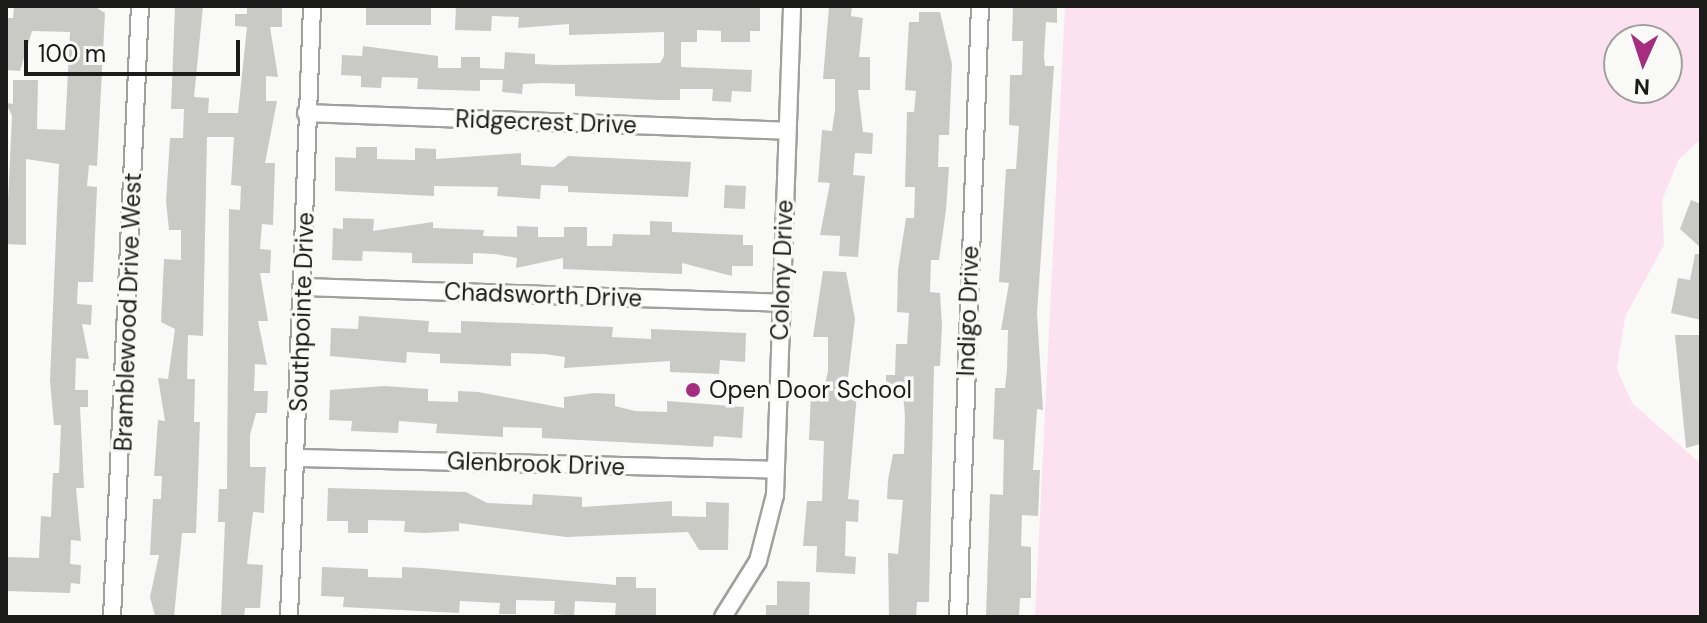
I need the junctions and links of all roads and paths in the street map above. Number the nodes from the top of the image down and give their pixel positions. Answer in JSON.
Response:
{"nodes":[{"id":1,"x":140,"y":6,"type":"edge"},
{"id":2,"x":312,"y":6,"type":"edge"},
{"id":3,"x":792,"y":6,"type":"edge"},
{"id":4,"x":980,"y":6,"type":"edge"},
{"id":5,"x":306,"y":113,"type":"junction"},
{"id":6,"x":786,"y":131,"type":"junction"},
{"id":7,"x":304,"y":287,"type":"junction"},
{"id":8,"x":781,"y":303,"type":"junction"},
{"id":9,"x":297,"y":458,"type":"junction"},
{"id":10,"x":775,"y":470,"type":"junction"},
{"id":11,"x":112,"y":617,"type":"edge"},
{"id":12,"x":289,"y":617,"type":"edge"},
{"id":13,"x":723,"y":617,"type":"edge"},
{"id":14,"x":958,"y":617,"type":"edge"}],
"edges":[{"from":1,"to":11,"type":"street","name":"Bramblewood Drive West"},
{"from":2,"to":5,"type":"street","name":"Southpointe Drive"},
{"from":3,"to":6,"type":"street","name":"Colony Drive"},
{"from":4,"to":14,"type":"street","name":"Indigo Drive"},
{"from":5,"to":6,"type":"street","name":"Ridgecrest Drive"},
{"from":5,"to":7,"type":"street","name":"Southpointe Drive"},
{"from":6,"to":8,"type":"street","name":"Colony Drive"},
{"from":7,"to":8,"type":"street","name":"Chadsworth Drive"},
{"from":7,"to":9,"type":"street","name":"Southpointe Drive"},
{"from":8,"to":10,"type":"street","name":"Colony Drive"},
{"from":9,"to":10,"type":"street","name":"Glenbrook Drive"},
{"from":9,"to":12,"type":"street","name":"Southpointe Drive"},
{"from":10,"to":13,"type":"street","name":"Colony Drive"}]}
